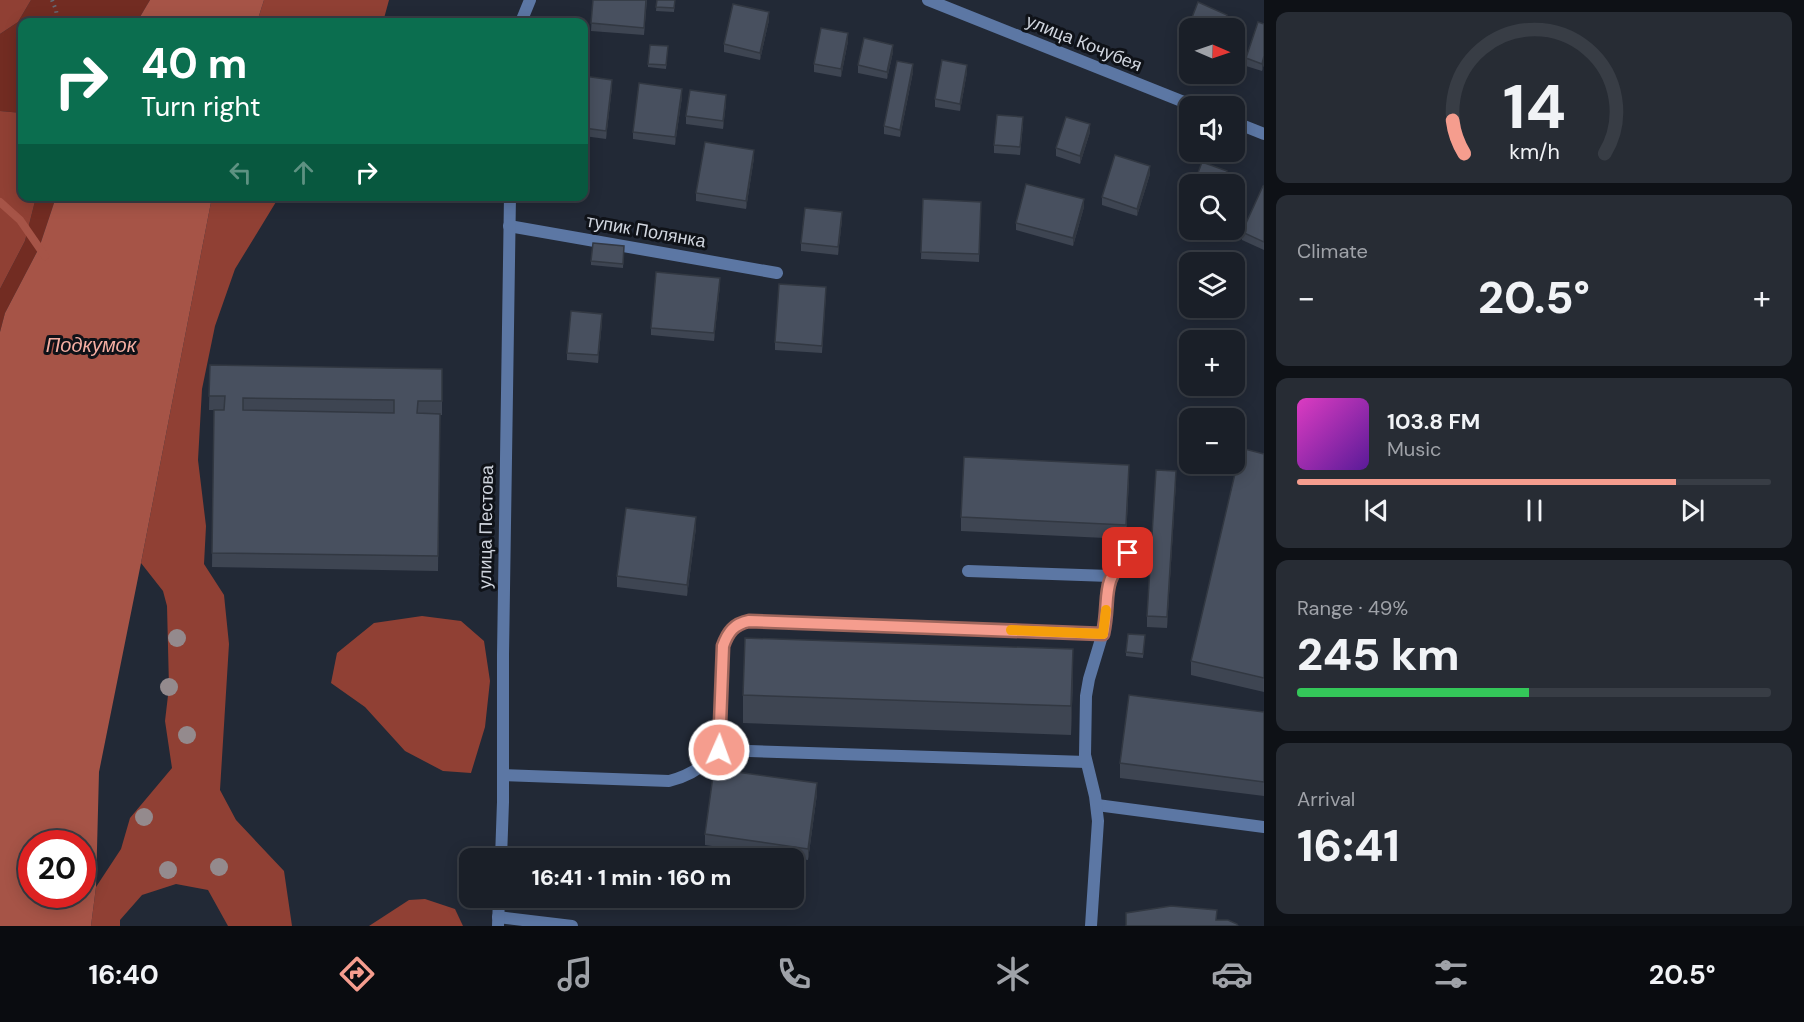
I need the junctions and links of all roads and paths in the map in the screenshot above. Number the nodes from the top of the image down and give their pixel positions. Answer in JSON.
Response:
{"nodes":[{"id":1,"x":51,"y":0,"type":"edge"},
{"id":2,"x":530,"y":0,"type":"edge"},
{"id":3,"x":928,"y":0,"type":"edge"},
{"id":4,"x":57,"y":18,"type":"edge"},
{"id":5,"x":523,"y":18,"type":"edge"},
{"id":6,"x":1179,"y":100,"type":"edge"},
{"id":7,"x":1245,"y":127,"type":"edge"},
{"id":8,"x":1264,"y":134,"type":"edge"},
{"id":9,"x":510,"y":201,"type":"edge"},
{"id":10,"x":509,"y":225,"type":"junction"},
{"id":11,"x":777,"y":273,"type":"dead end"},
{"id":12,"x":1139,"y":541,"type":"dead end"},
{"id":13,"x":968,"y":571,"type":"dead end"},
{"id":14,"x":1110,"y":576,"type":"junction"},
{"id":15,"x":1103,"y":634,"type":"junction"},
{"id":16,"x":719,"y":750,"type":"junction"},
{"id":17,"x":1086,"y":762,"type":"junction"},
{"id":18,"x":503,"y":775,"type":"junction"},
{"id":19,"x":1097,"y":806,"type":"junction"},
{"id":20,"x":1264,"y":826,"type":"edge"},
{"id":21,"x":501,"y":848,"type":"edge"},
{"id":22,"x":498,"y":922,"type":"edge"},
{"id":23,"x":572,"y":926,"type":"edge"},
{"id":24,"x":1091,"y":926,"type":"edge"}],
"edges":[{"from":1,"to":4,"type":"path"},
{"from":2,"to":5,"type":"street"},
{"from":3,"to":6,"type":"street","name":"улица Кочубея"},
{"from":7,"to":8,"type":"street"},
{"from":9,"to":10,"type":"street","name":"улица Пестова"},
{"from":10,"to":11,"type":"street","name":"тупик Полянка"},
{"from":10,"to":18,"type":"street","name":"улица Пестова"},
{"from":12,"to":14,"type":"street"},
{"from":13,"to":14,"type":"street"},
{"from":14,"to":15,"type":"street"},
{"from":15,"to":16,"type":"street"},
{"from":15,"to":17,"type":"street"},
{"from":16,"to":17,"type":"street"},
{"from":16,"to":18,"type":"street"},
{"from":17,"to":19,"type":"street"},
{"from":18,"to":21,"type":"street","name":"улица Пестова"},
{"from":19,"to":20,"type":"street"},
{"from":19,"to":24,"type":"street"},
{"from":22,"to":23,"type":"street"}]}
